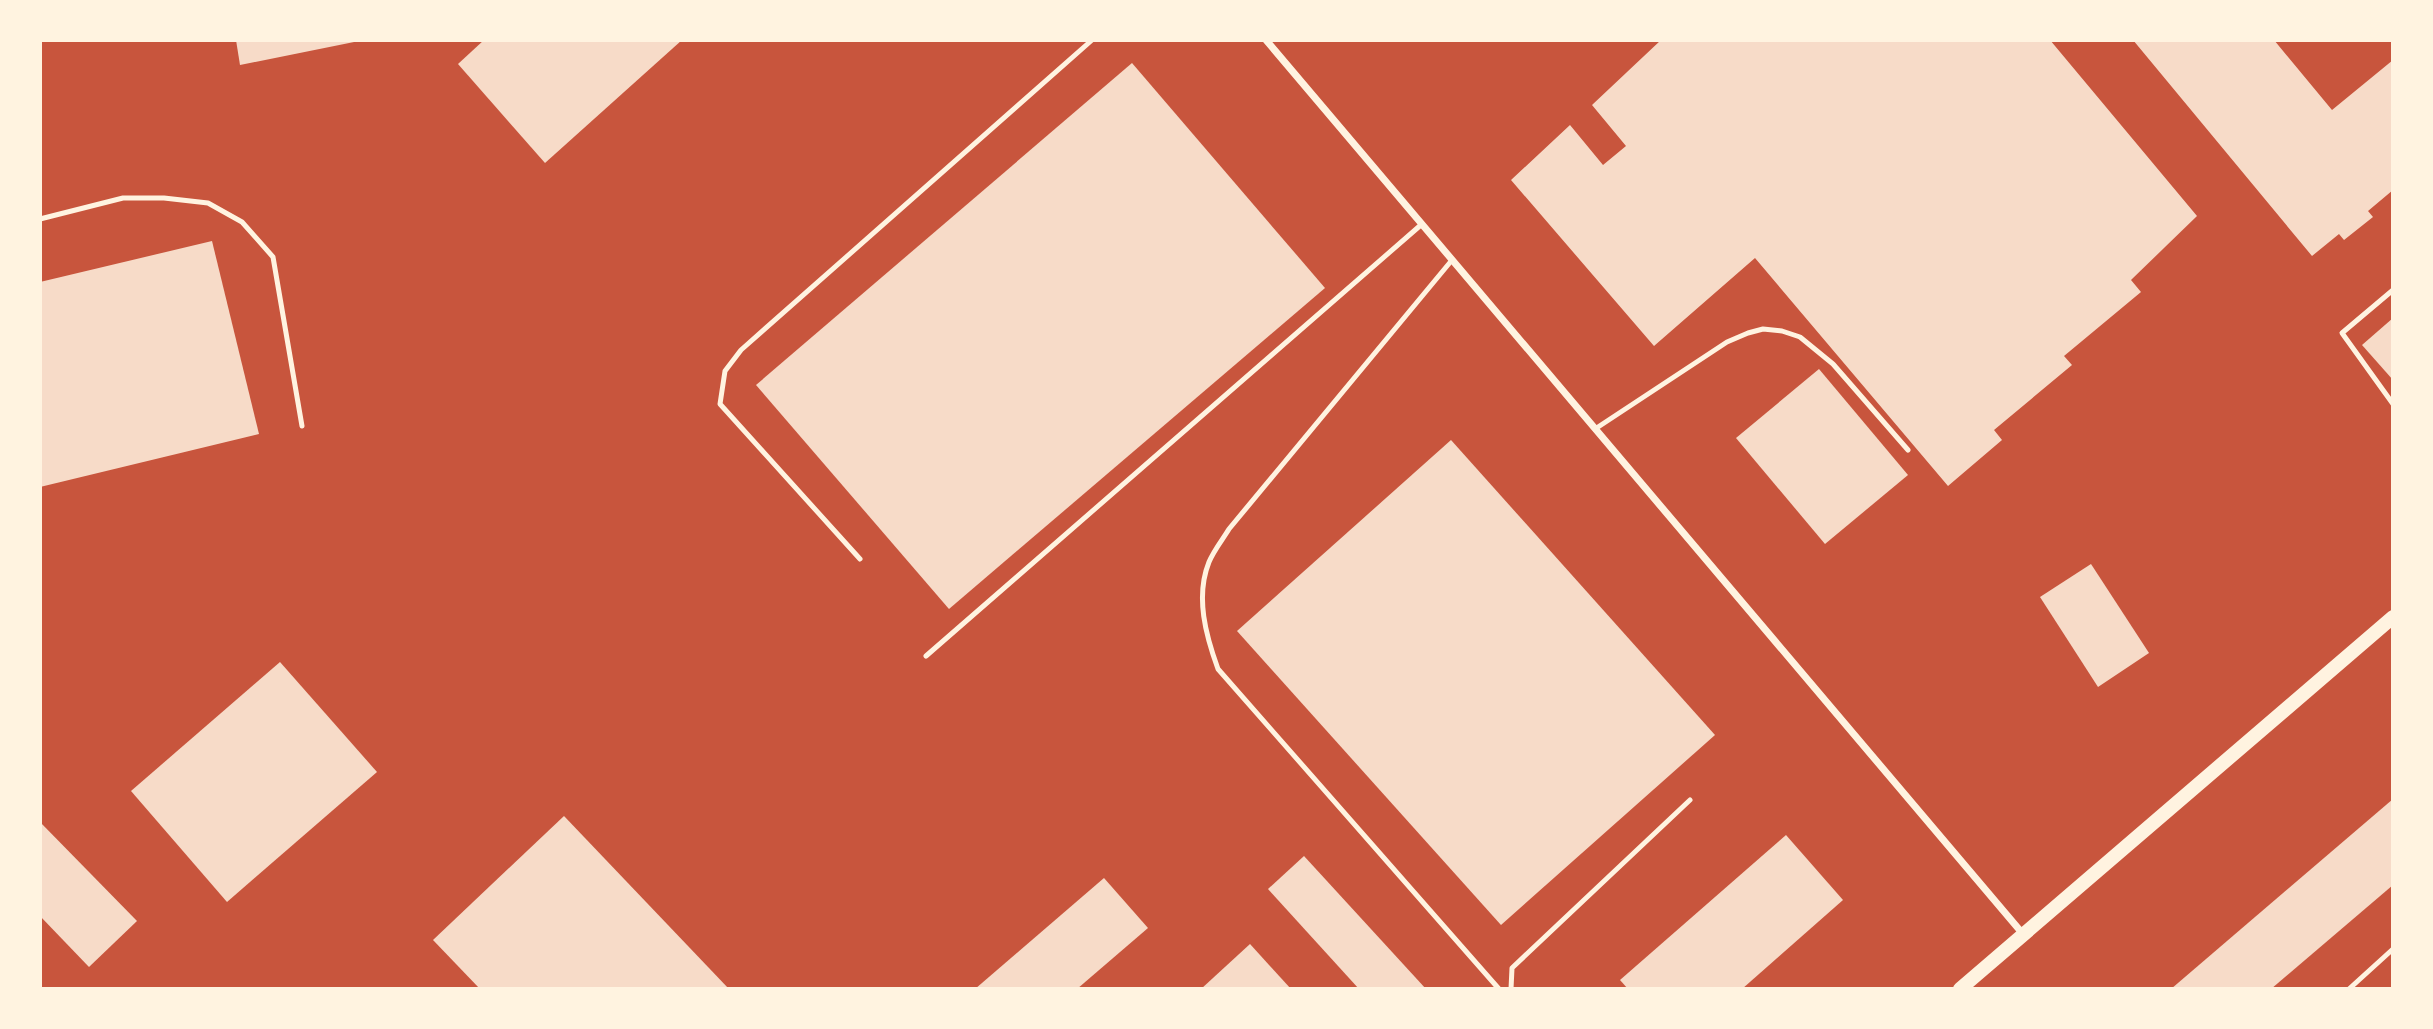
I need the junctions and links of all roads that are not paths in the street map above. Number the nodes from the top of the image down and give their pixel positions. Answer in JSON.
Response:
{"nodes":[{"id":1,"x":1092,"y":40,"type":"edge"},
{"id":2,"x":1266,"y":40,"type":"edge"},
{"id":3,"x":40,"y":219,"type":"edge"},
{"id":4,"x":1422,"y":225,"type":"junction"},
{"id":5,"x":1452,"y":260,"type":"junction"},
{"id":6,"x":2393,"y":290,"type":"edge"},
{"id":7,"x":2393,"y":404,"type":"edge"},
{"id":8,"x":302,"y":426,"type":"dead end"},
{"id":9,"x":1595,"y":429,"type":"junction"},
{"id":10,"x":1908,"y":450,"type":"dead end"},
{"id":11,"x":860,"y":559,"type":"dead end"},
{"id":12,"x":2393,"y":617,"type":"edge"},
{"id":13,"x":926,"y":656,"type":"dead end"},
{"id":14,"x":1690,"y":800,"type":"dead end"},
{"id":15,"x":2024,"y":934,"type":"junction"},
{"id":16,"x":2393,"y":949,"type":"edge"},
{"id":17,"x":1499,"y":989,"type":"edge"},
{"id":18,"x":1511,"y":989,"type":"edge"},
{"id":19,"x":1960,"y":989,"type":"edge"},
{"id":20,"x":2348,"y":989,"type":"edge"}],
"edges":[{"from":1,"to":11,"type":"lane"},
{"from":2,"to":4,"type":"street"},
{"from":3,"to":8,"type":"lane"},
{"from":4,"to":5,"type":"street"},
{"from":4,"to":13,"type":"lane"},
{"from":5,"to":9,"type":"street"},
{"from":5,"to":17,"type":"lane"},
{"from":6,"to":7,"type":"lane"},
{"from":9,"to":10,"type":"lane"},
{"from":9,"to":15,"type":"street"},
{"from":12,"to":15,"type":"main road"},
{"from":14,"to":18,"type":"lane"},
{"from":15,"to":19,"type":"main road"},
{"from":16,"to":20,"type":"lane"}]}
